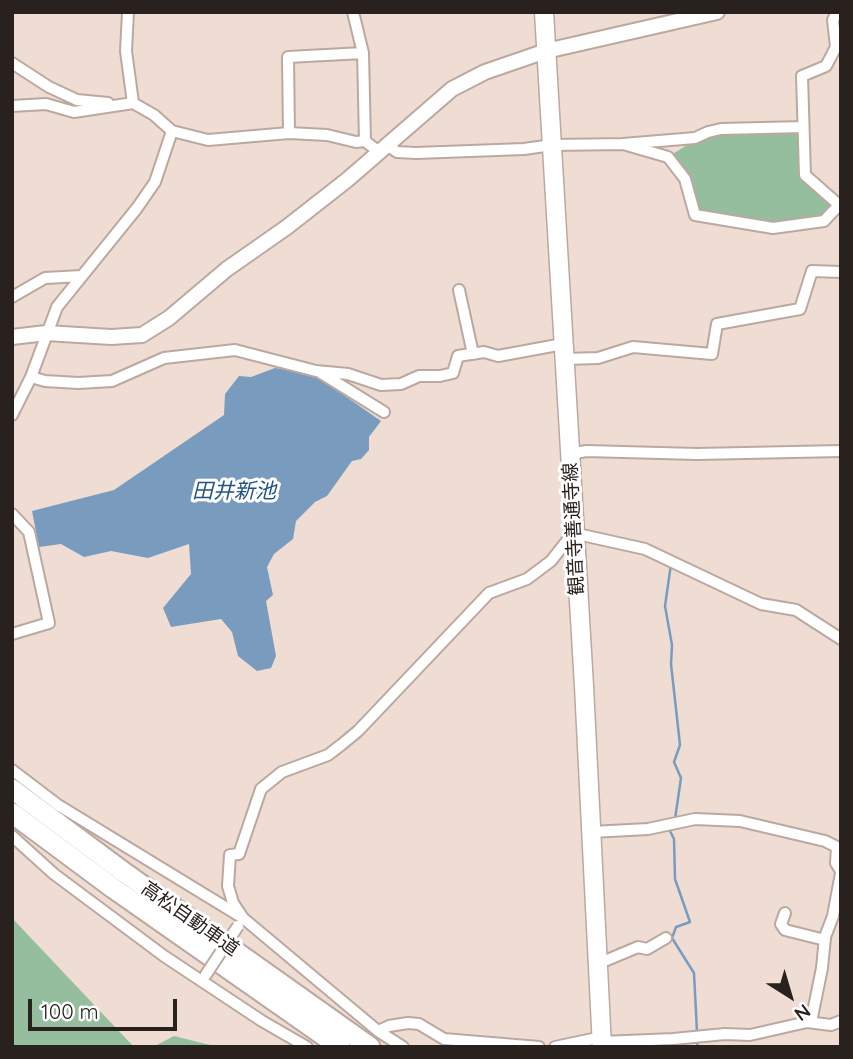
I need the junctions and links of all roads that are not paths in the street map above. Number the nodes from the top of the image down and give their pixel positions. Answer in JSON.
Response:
{"nodes":[{"id":1,"x":128,"y":12,"type":"edge"},
{"id":2,"x":353,"y":12,"type":"edge"},
{"id":3,"x":544,"y":12,"type":"edge"},
{"id":4,"x":717,"y":12,"type":"edge"},
{"id":5,"x":837,"y":12,"type":"edge"},
{"id":6,"x":692,"y":15,"type":"edge"},
{"id":7,"x":546,"y":51,"type":"junction"},
{"id":8,"x":363,"y":52,"type":"junction"},
{"id":9,"x":12,"y":63,"type":"edge"},
{"id":10,"x":133,"y":103,"type":"junction"},
{"id":11,"x":118,"y":104,"type":"junction"},
{"id":12,"x":12,"y":106,"type":"edge"},
{"id":13,"x":803,"y":127,"type":"junction"},
{"id":14,"x":172,"y":131,"type":"junction"},
{"id":15,"x":289,"y":133,"type":"junction"},
{"id":16,"x":365,"y":141,"type":"junction"},
{"id":17,"x":623,"y":144,"type":"junction"},
{"id":18,"x":552,"y":145,"type":"junction"},
{"id":19,"x":383,"y":148,"type":"junction"},
{"id":20,"x":840,"y":206,"type":"edge"},
{"id":21,"x":841,"y":272,"type":"edge"},
{"id":22,"x":81,"y":276,"type":"junction"},
{"id":23,"x":460,"y":290,"type":"dead end"},
{"id":24,"x":12,"y":297,"type":"edge"},
{"id":25,"x":46,"y":332,"type":"junction"},
{"id":26,"x":12,"y":337,"type":"edge"},
{"id":27,"x":564,"y":352,"type":"junction"},
{"id":28,"x":473,"y":354,"type":"junction"},
{"id":29,"x":316,"y":370,"type":"junction"},
{"id":30,"x":31,"y":377,"type":"junction"},
{"id":31,"x":384,"y":412,"type":"dead end"},
{"id":32,"x":12,"y":415,"type":"edge"},
{"id":33,"x":841,"y":451,"type":"edge"},
{"id":34,"x":570,"y":454,"type":"junction"},
{"id":35,"x":12,"y":514,"type":"edge"},
{"id":36,"x":573,"y":533,"type":"junction"},
{"id":37,"x":12,"y":634,"type":"edge"},
{"id":38,"x":841,"y":639,"type":"edge"},
{"id":39,"x":12,"y":770,"type":"edge"},
{"id":40,"x":12,"y":789,"type":"edge"},
{"id":41,"x":12,"y":813,"type":"edge"},
{"id":42,"x":591,"y":832,"type":"junction"},
{"id":43,"x":12,"y":836,"type":"edge"},
{"id":44,"x":841,"y":872,"type":"edge"},
{"id":45,"x":785,"y":913,"type":"dead end"},
{"id":46,"x":241,"y":922,"type":"junction"},
{"id":47,"x":666,"y":938,"type":"dead end"},
{"id":48,"x":825,"y":940,"type":"junction"},
{"id":49,"x":599,"y":961,"type":"junction"},
{"id":50,"x":203,"y":978,"type":"junction"},
{"id":51,"x":841,"y":1021,"type":"edge"},
{"id":52,"x":811,"y":1022,"type":"junction"},
{"id":53,"x":374,"y":1039,"type":"edge"},
{"id":54,"x":602,"y":1042,"type":"edge"},
{"id":55,"x":515,"y":1045,"type":"edge"},
{"id":56,"x":307,"y":1047,"type":"edge"},
{"id":57,"x":340,"y":1047,"type":"edge"},
{"id":58,"x":403,"y":1047,"type":"edge"},
{"id":59,"x":539,"y":1047,"type":"edge"},
{"id":60,"x":555,"y":1047,"type":"edge"}],
"edges":[{"from":1,"to":10,"type":"street"},
{"from":2,"to":8,"type":"street"},
{"from":3,"to":7,"type":"main road","name":"観音寺善通寺線"},
{"from":4,"to":6,"type":"street"},
{"from":5,"to":13,"type":"street"},
{"from":6,"to":7,"type":"street"},
{"from":7,"to":18,"type":"main road","name":"観音寺善通寺線"},
{"from":7,"to":19,"type":"street"},
{"from":8,"to":15,"type":"street"},
{"from":8,"to":16,"type":"street"},
{"from":9,"to":11,"type":"street"},
{"from":10,"to":11,"type":"street"},
{"from":10,"to":14,"type":"street"},
{"from":11,"to":12,"type":"street"},
{"from":13,"to":17,"type":"street"},
{"from":13,"to":20,"type":"street"},
{"from":14,"to":15,"type":"street"},
{"from":14,"to":22,"type":"street"},
{"from":15,"to":16,"type":"street"},
{"from":16,"to":19,"type":"street"},
{"from":17,"to":18,"type":"street"},
{"from":17,"to":20,"type":"street"},
{"from":18,"to":19,"type":"street"},
{"from":18,"to":27,"type":"main road","name":"観音寺善通寺線"},
{"from":19,"to":25,"type":"street"},
{"from":21,"to":27,"type":"street"},
{"from":22,"to":24,"type":"street"},
{"from":22,"to":25,"type":"street"},
{"from":23,"to":28,"type":"street"},
{"from":25,"to":26,"type":"street"},
{"from":25,"to":30,"type":"street"},
{"from":27,"to":28,"type":"street"},
{"from":27,"to":34,"type":"main road","name":"観音寺善通寺線"},
{"from":28,"to":29,"type":"street"},
{"from":29,"to":30,"type":"street"},
{"from":29,"to":31,"type":"street"},
{"from":30,"to":32,"type":"street"},
{"from":33,"to":34,"type":"street"},
{"from":34,"to":36,"type":"main road","name":"観音寺善通寺線"},
{"from":35,"to":37,"type":"street"},
{"from":36,"to":38,"type":"street"},
{"from":36,"to":42,"type":"main road","name":"観音寺善通寺線"},
{"from":36,"to":46,"type":"street"},
{"from":39,"to":46,"type":"street"},
{"from":40,"to":53,"type":"highway","name":"高松自動車道"},
{"from":41,"to":57,"type":"highway","name":"高松自動車道"},
{"from":42,"to":44,"type":"street"},
{"from":42,"to":49,"type":"main road","name":"観音寺善通寺線"},
{"from":43,"to":50,"type":"street"},
{"from":44,"to":48,"type":"street"},
{"from":45,"to":48,"type":"street"},
{"from":46,"to":50,"type":"street","bridge":true},
{"from":46,"to":53,"type":"street"},
{"from":47,"to":49,"type":"street"},
{"from":48,"to":52,"type":"street"},
{"from":49,"to":54,"type":"main road","name":"観音寺善通寺線"},
{"from":50,"to":56,"type":"street"},
{"from":51,"to":52,"type":"street"},
{"from":52,"to":54,"type":"street"},
{"from":53,"to":55,"type":"street"},
{"from":53,"to":58,"type":"street"},
{"from":54,"to":60,"type":"street"},
{"from":55,"to":59,"type":"street"}]}
